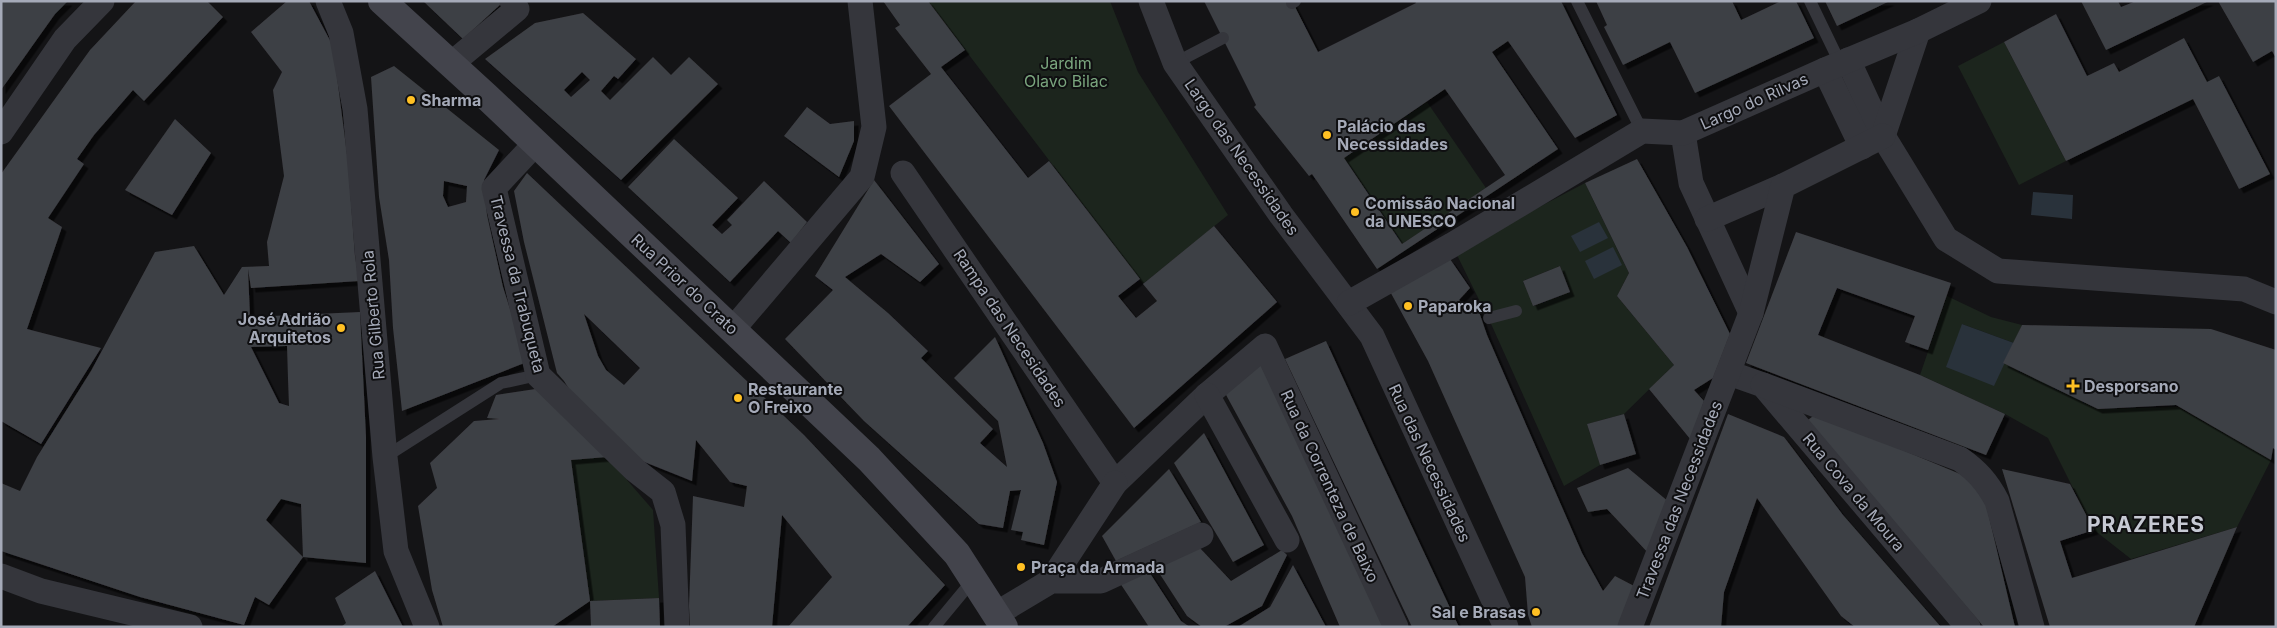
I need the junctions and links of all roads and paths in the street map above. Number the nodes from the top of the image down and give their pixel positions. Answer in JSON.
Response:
{"nodes":[{"id":1,"x":102,"y":1,"type":"edge"},
{"id":2,"x":328,"y":1,"type":"edge"},
{"id":3,"x":382,"y":1,"type":"edge"},
{"id":4,"x":512,"y":1,"type":"edge"},
{"id":5,"x":860,"y":1,"type":"edge"},
{"id":6,"x":1151,"y":1,"type":"edge"},
{"id":7,"x":1577,"y":1,"type":"edge"},
{"id":8,"x":1810,"y":1,"type":"edge"},
{"id":9,"x":1979,"y":1,"type":"edge"},
{"id":10,"x":1918,"y":32,"type":"junction"},
{"id":11,"x":1223,"y":38,"type":"dead end"},
{"id":12,"x":1175,"y":63,"type":"junction"},
{"id":13,"x":451,"y":64,"type":"junction"},
{"id":14,"x":1838,"y":64,"type":"junction"},
{"id":15,"x":1642,"y":131,"type":"junction"},
{"id":16,"x":1,"y":132,"type":"edge"},
{"id":17,"x":1683,"y":133,"type":"junction"},
{"id":18,"x":1872,"y":142,"type":"junction"},
{"id":19,"x":536,"y":143,"type":"junction"},
{"id":20,"x":904,"y":173,"type":"dead end"},
{"id":21,"x":1783,"y":186,"type":"junction"},
{"id":22,"x":1707,"y":219,"type":"junction"},
{"id":23,"x":2276,"y":302,"type":"edge"},
{"id":24,"x":1349,"y":303,"type":"junction"},
{"id":25,"x":1516,"y":311,"type":"dead end"},
{"id":26,"x":1751,"y":313,"type":"junction"},
{"id":27,"x":1489,"y":318,"type":"dead end"},
{"id":28,"x":733,"y":329,"type":"junction"},
{"id":29,"x":1729,"y":373,"type":"junction"},
{"id":30,"x":538,"y":375,"type":"junction"},
{"id":31,"x":1763,"y":385,"type":"junction"},
{"id":32,"x":1207,"y":395,"type":"junction"},
{"id":33,"x":386,"y":457,"type":"junction"},
{"id":34,"x":1115,"y":483,"type":"junction"},
{"id":35,"x":1201,"y":535,"type":"dead end"},
{"id":36,"x":1287,"y":540,"type":"dead end"},
{"id":37,"x":1,"y":576,"type":"edge"},
{"id":38,"x":973,"y":580,"type":"junction"},
{"id":39,"x":1051,"y":581,"type":"junction"},
{"id":40,"x":1000,"y":620,"type":"edge"},
{"id":41,"x":190,"y":627,"type":"edge"},
{"id":42,"x":427,"y":627,"type":"edge"},
{"id":43,"x":677,"y":627,"type":"edge"},
{"id":44,"x":934,"y":627,"type":"edge"},
{"id":45,"x":1396,"y":627,"type":"edge"},
{"id":46,"x":1506,"y":627,"type":"edge"},
{"id":47,"x":1630,"y":627,"type":"edge"},
{"id":48,"x":1968,"y":627,"type":"edge"},
{"id":49,"x":2032,"y":627,"type":"edge"}],
"edges":[{"from":1,"to":16,"type":"street"},
{"from":2,"to":33,"type":"street","name":"Rua Gilberto Rola"},
{"from":3,"to":13,"type":"street","name":"Rua Prior do Crato"},
{"from":4,"to":13,"type":"street"},
{"from":5,"to":28,"type":"street"},
{"from":6,"to":12,"type":"street","name":"Largo das Necessidades"},
{"from":7,"to":15,"type":"lane"},
{"from":8,"to":14,"type":"lane"},
{"from":9,"to":10,"type":"street","name":"Largo do Rilvas"},
{"from":10,"to":14,"type":"street","name":"Largo do Rilvas"},
{"from":10,"to":18,"type":"street"},
{"from":11,"to":12,"type":"lane"},
{"from":12,"to":24,"type":"street","name":"Largo das Necessidades"},
{"from":13,"to":19,"type":"street","name":"Rua Prior do Crato"},
{"from":14,"to":17,"type":"street","name":"Largo do Rilvas"},
{"from":14,"to":18,"type":"street","name":"Largo do Rilvas"},
{"from":15,"to":17,"type":"street","name":"Largo do Rilvas"},
{"from":15,"to":24,"type":"street"},
{"from":17,"to":22,"type":"street","name":"Largo do Rilvas"},
{"from":18,"to":21,"type":"street"},
{"from":18,"to":23,"type":"street","name":"Largo do Rilvas"},
{"from":19,"to":28,"type":"street","name":"Rua Prior do Crato"},
{"from":19,"to":30,"type":"street","name":"Travessa da Trabuqueta"},
{"from":20,"to":34,"type":"street","name":"Rampa das Necesidades"},
{"from":21,"to":22,"type":"street"},
{"from":21,"to":26,"type":"street"},
{"from":22,"to":26,"type":"street","name":"Largo do Rilvas"},
{"from":24,"to":46,"type":"street","name":"Rua das Necessidades"},
{"from":25,"to":27,"type":"lane"},
{"from":26,"to":29,"type":"street"},
{"from":28,"to":38,"type":"street","name":"Rua Prior do Crato"},
{"from":29,"to":31,"type":"street"},
{"from":29,"to":47,"type":"street","name":"Travessa das Necessidades"},
{"from":30,"to":33,"type":"lane"},
{"from":30,"to":43,"type":"street","name":"Travessa da Trabuqueta"},
{"from":31,"to":48,"type":"street","name":"Rua Cova da Moura"},
{"from":31,"to":49,"type":"street"},
{"from":32,"to":34,"type":"street"},
{"from":32,"to":36,"type":"street"},
{"from":32,"to":45,"type":"street","name":"Rua da Correnteza de Baixo"},
{"from":33,"to":42,"type":"street","name":"Rua Gilberto Rola"},
{"from":34,"to":39,"type":"street"},
{"from":35,"to":39,"type":"street"},
{"from":37,"to":41,"type":"street"},
{"from":38,"to":40,"type":"street"},
{"from":38,"to":44,"type":"lane"},
{"from":39,"to":40,"type":"street"}]}
